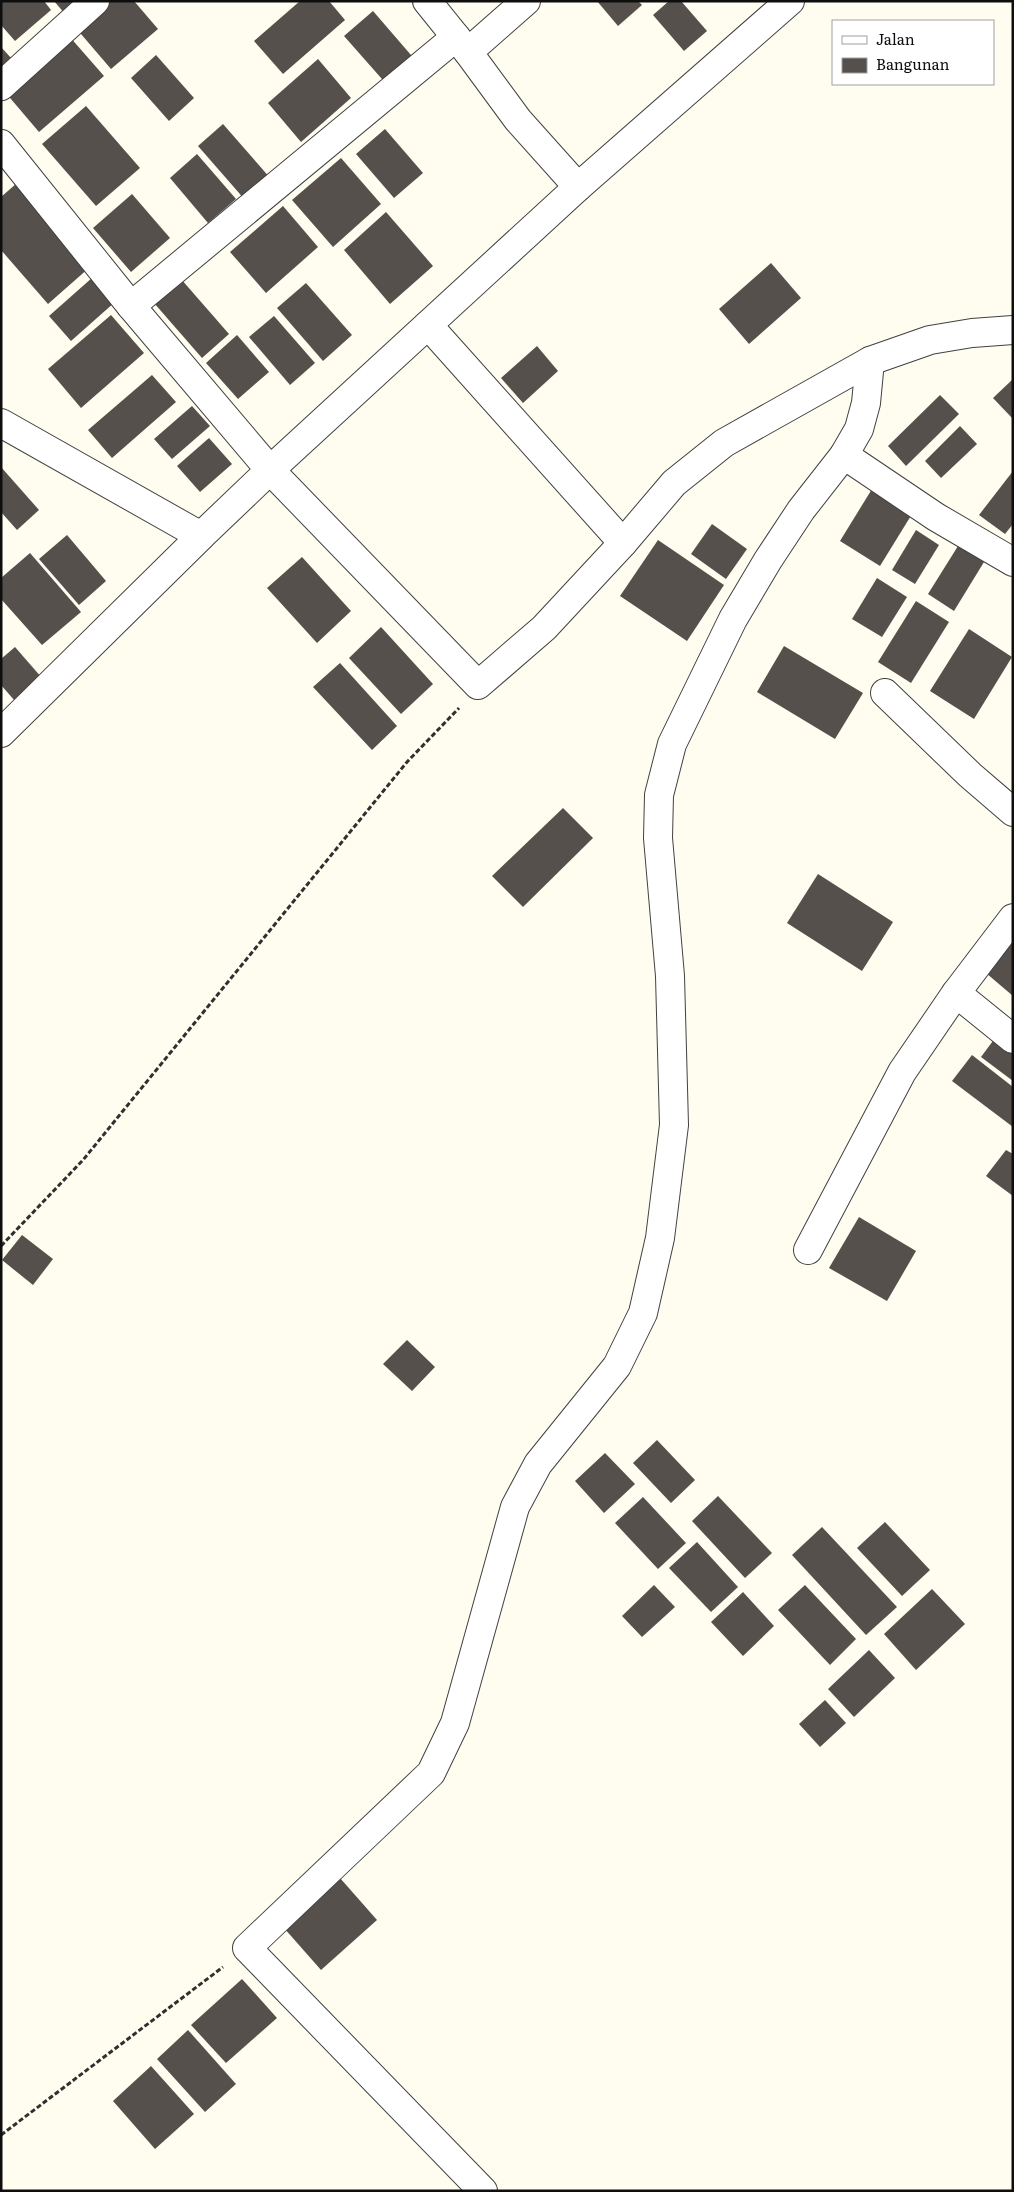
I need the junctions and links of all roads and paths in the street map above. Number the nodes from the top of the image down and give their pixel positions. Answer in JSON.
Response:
{"nodes":[{"id":1,"x":94,"y":1,"type":"edge"},
{"id":2,"x":426,"y":1,"type":"edge"},
{"id":3,"x":526,"y":1,"type":"edge"},
{"id":4,"x":790,"y":1,"type":"edge"},
{"id":5,"x":462,"y":44,"type":"junction"},
{"id":6,"x":1,"y":86,"type":"edge"},
{"id":7,"x":1,"y":144,"type":"edge"},
{"id":8,"x":578,"y":187,"type":"junction"},
{"id":9,"x":131,"y":306,"type":"junction"},
{"id":10,"x":428,"y":325,"type":"junction"},
{"id":11,"x":1013,"y":330,"type":"edge"},
{"id":12,"x":870,"y":361,"type":"junction"},
{"id":13,"x":1,"y":423,"type":"edge"},
{"id":14,"x":844,"y":455,"type":"junction"},
{"id":15,"x":270,"y":470,"type":"junction"},
{"id":16,"x":201,"y":536,"type":"junction"},
{"id":17,"x":623,"y":543,"type":"junction"},
{"id":18,"x":1013,"y":562,"type":"edge"},
{"id":19,"x":478,"y":685,"type":"junction"},
{"id":20,"x":885,"y":693,"type":"dead end"},
{"id":21,"x":1,"y":733,"type":"edge"},
{"id":22,"x":1013,"y":812,"type":"edge"},
{"id":23,"x":1013,"y":918,"type":"edge"},
{"id":24,"x":956,"y":993,"type":"junction"},
{"id":25,"x":1013,"y":1039,"type":"edge"},
{"id":26,"x":1,"y":1246,"type":"edge"},
{"id":27,"x":808,"y":1250,"type":"dead end"},
{"id":28,"x":247,"y":1948,"type":"junction"},
{"id":29,"x":1,"y":2135,"type":"edge"},
{"id":30,"x":483,"y":2191,"type":"edge"}],
"edges":[{"from":1,"to":6,"type":"street"},
{"from":2,"to":5,"type":"street"},
{"from":3,"to":5,"type":"street"},
{"from":4,"to":8,"type":"street"},
{"from":5,"to":8,"type":"street"},
{"from":5,"to":9,"type":"street"},
{"from":7,"to":9,"type":"street"},
{"from":8,"to":10,"type":"street"},
{"from":9,"to":15,"type":"street"},
{"from":10,"to":15,"type":"street"},
{"from":10,"to":17,"type":"street"},
{"from":11,"to":12,"type":"street"},
{"from":12,"to":14,"type":"street"},
{"from":12,"to":17,"type":"street"},
{"from":13,"to":16,"type":"street"},
{"from":14,"to":18,"type":"street"},
{"from":14,"to":28,"type":"street"},
{"from":15,"to":16,"type":"street"},
{"from":15,"to":19,"type":"street"},
{"from":16,"to":21,"type":"street"},
{"from":17,"to":19,"type":"street"},
{"from":19,"to":26,"type":"path"},
{"from":20,"to":22,"type":"street"},
{"from":23,"to":24,"type":"street"},
{"from":24,"to":25,"type":"street"},
{"from":24,"to":27,"type":"street"},
{"from":28,"to":29,"type":"path"},
{"from":28,"to":30,"type":"street"}]}
